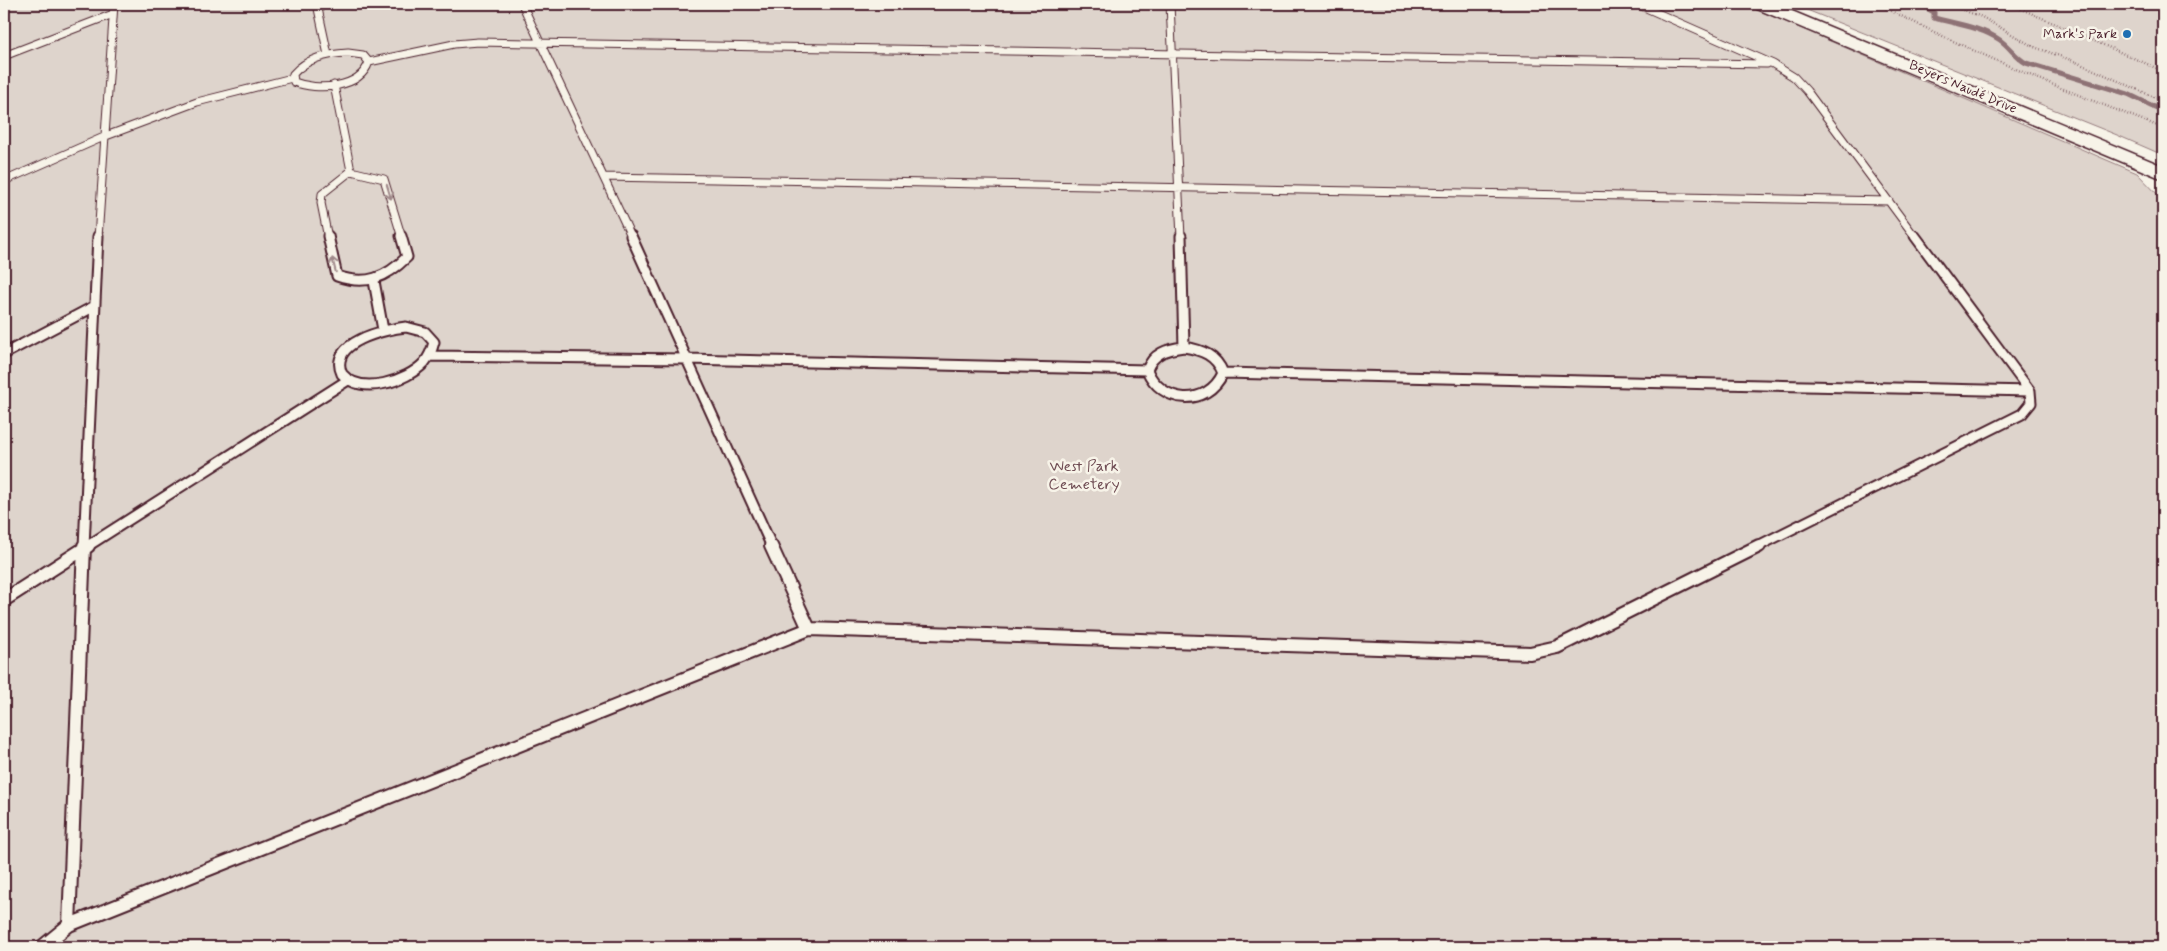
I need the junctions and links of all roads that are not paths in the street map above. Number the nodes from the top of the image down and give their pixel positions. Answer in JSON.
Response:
{"nodes":[{"id":1,"x":317,"y":4,"type":"edge"},
{"id":2,"x":522,"y":4,"type":"edge"},
{"id":3,"x":1170,"y":4,"type":"edge"},
{"id":4,"x":1637,"y":4,"type":"edge"},
{"id":5,"x":1761,"y":4,"type":"edge"},
{"id":6,"x":1779,"y":4,"type":"edge"},
{"id":7,"x":113,"y":9,"type":"edge"},
{"id":8,"x":540,"y":44,"type":"junction"},
{"id":9,"x":1171,"y":53,"type":"junction"},
{"id":10,"x":328,"y":55,"type":"junction"},
{"id":11,"x":4,"y":56,"type":"edge"},
{"id":12,"x":369,"y":62,"type":"junction"},
{"id":13,"x":1773,"y":64,"type":"junction"},
{"id":14,"x":292,"y":78,"type":"junction"},
{"id":15,"x":334,"y":85,"type":"junction"},
{"id":16,"x":106,"y":136,"type":"junction"},
{"id":17,"x":2163,"y":164,"type":"edge"},
{"id":18,"x":351,"y":171,"type":"junction"},
{"id":19,"x":2163,"y":173,"type":"edge"},
{"id":20,"x":604,"y":177,"type":"junction"},
{"id":21,"x":4,"y":181,"type":"edge"},
{"id":22,"x":1180,"y":187,"type":"junction"},
{"id":23,"x":1889,"y":201,"type":"junction"},
{"id":24,"x":374,"y":282,"type":"junction"},
{"id":25,"x":93,"y":307,"type":"junction"},
{"id":26,"x":383,"y":330,"type":"junction"},
{"id":27,"x":1184,"y":347,"type":"junction"},
{"id":28,"x":4,"y":354,"type":"edge"},
{"id":29,"x":430,"y":356,"type":"junction"},
{"id":30,"x":687,"y":359,"type":"junction"},
{"id":31,"x":1147,"y":370,"type":"junction"},
{"id":32,"x":1223,"y":373,"type":"junction"},
{"id":33,"x":348,"y":380,"type":"junction"},
{"id":34,"x":2030,"y":391,"type":"junction"},
{"id":35,"x":84,"y":548,"type":"junction"},
{"id":36,"x":4,"y":600,"type":"edge"},
{"id":37,"x":809,"y":629,"type":"junction"},
{"id":38,"x":69,"y":925,"type":"junction"},
{"id":39,"x":42,"y":947,"type":"edge"}],
"edges":[{"from":1,"to":10,"type":"lane"},
{"from":2,"to":8,"type":"lane"},
{"from":3,"to":9,"type":"lane"},
{"from":4,"to":13,"type":"lane"},
{"from":5,"to":19,"type":"main road","name":"Beyers Naudé Drive"},
{"from":6,"to":17,"type":"main road","name":"Beyers Naudé Drive"},
{"from":7,"to":11,"type":"lane"},
{"from":7,"to":16,"type":"lane"},
{"from":8,"to":9,"type":"lane"},
{"from":8,"to":12,"type":"lane"},
{"from":8,"to":20,"type":"lane"},
{"from":9,"to":13,"type":"lane"},
{"from":9,"to":22,"type":"lane"},
{"from":10,"to":12,"type":"lane"},
{"from":10,"to":14,"type":"lane"},
{"from":12,"to":15,"type":"lane"},
{"from":13,"to":23,"type":"lane"},
{"from":14,"to":15,"type":"lane"},
{"from":14,"to":16,"type":"lane"},
{"from":15,"to":18,"type":"lane"},
{"from":16,"to":21,"type":"lane"},
{"from":16,"to":25,"type":"lane"},
{"from":18,"to":24,"type":"lane","one_way":true},
{"from":24,"to":18,"type":"lane","one_way":true},
{"from":20,"to":22,"type":"lane"},
{"from":20,"to":30,"type":"lane"},
{"from":22,"to":23,"type":"lane"},
{"from":22,"to":27,"type":"lane"},
{"from":23,"to":34,"type":"lane"},
{"from":24,"to":26,"type":"lane"},
{"from":25,"to":28,"type":"lane"},
{"from":25,"to":35,"type":"lane"},
{"from":26,"to":29,"type":"lane"},
{"from":26,"to":33,"type":"lane"},
{"from":27,"to":31,"type":"lane"},
{"from":27,"to":32,"type":"lane"},
{"from":29,"to":30,"type":"lane"},
{"from":29,"to":33,"type":"lane"},
{"from":30,"to":31,"type":"lane"},
{"from":30,"to":37,"type":"lane"},
{"from":31,"to":32,"type":"lane"},
{"from":32,"to":34,"type":"lane"},
{"from":33,"to":35,"type":"lane"},
{"from":34,"to":37,"type":"lane"},
{"from":35,"to":36,"type":"lane"},
{"from":35,"to":38,"type":"lane"},
{"from":37,"to":38,"type":"lane"},
{"from":38,"to":39,"type":"lane"}]}
